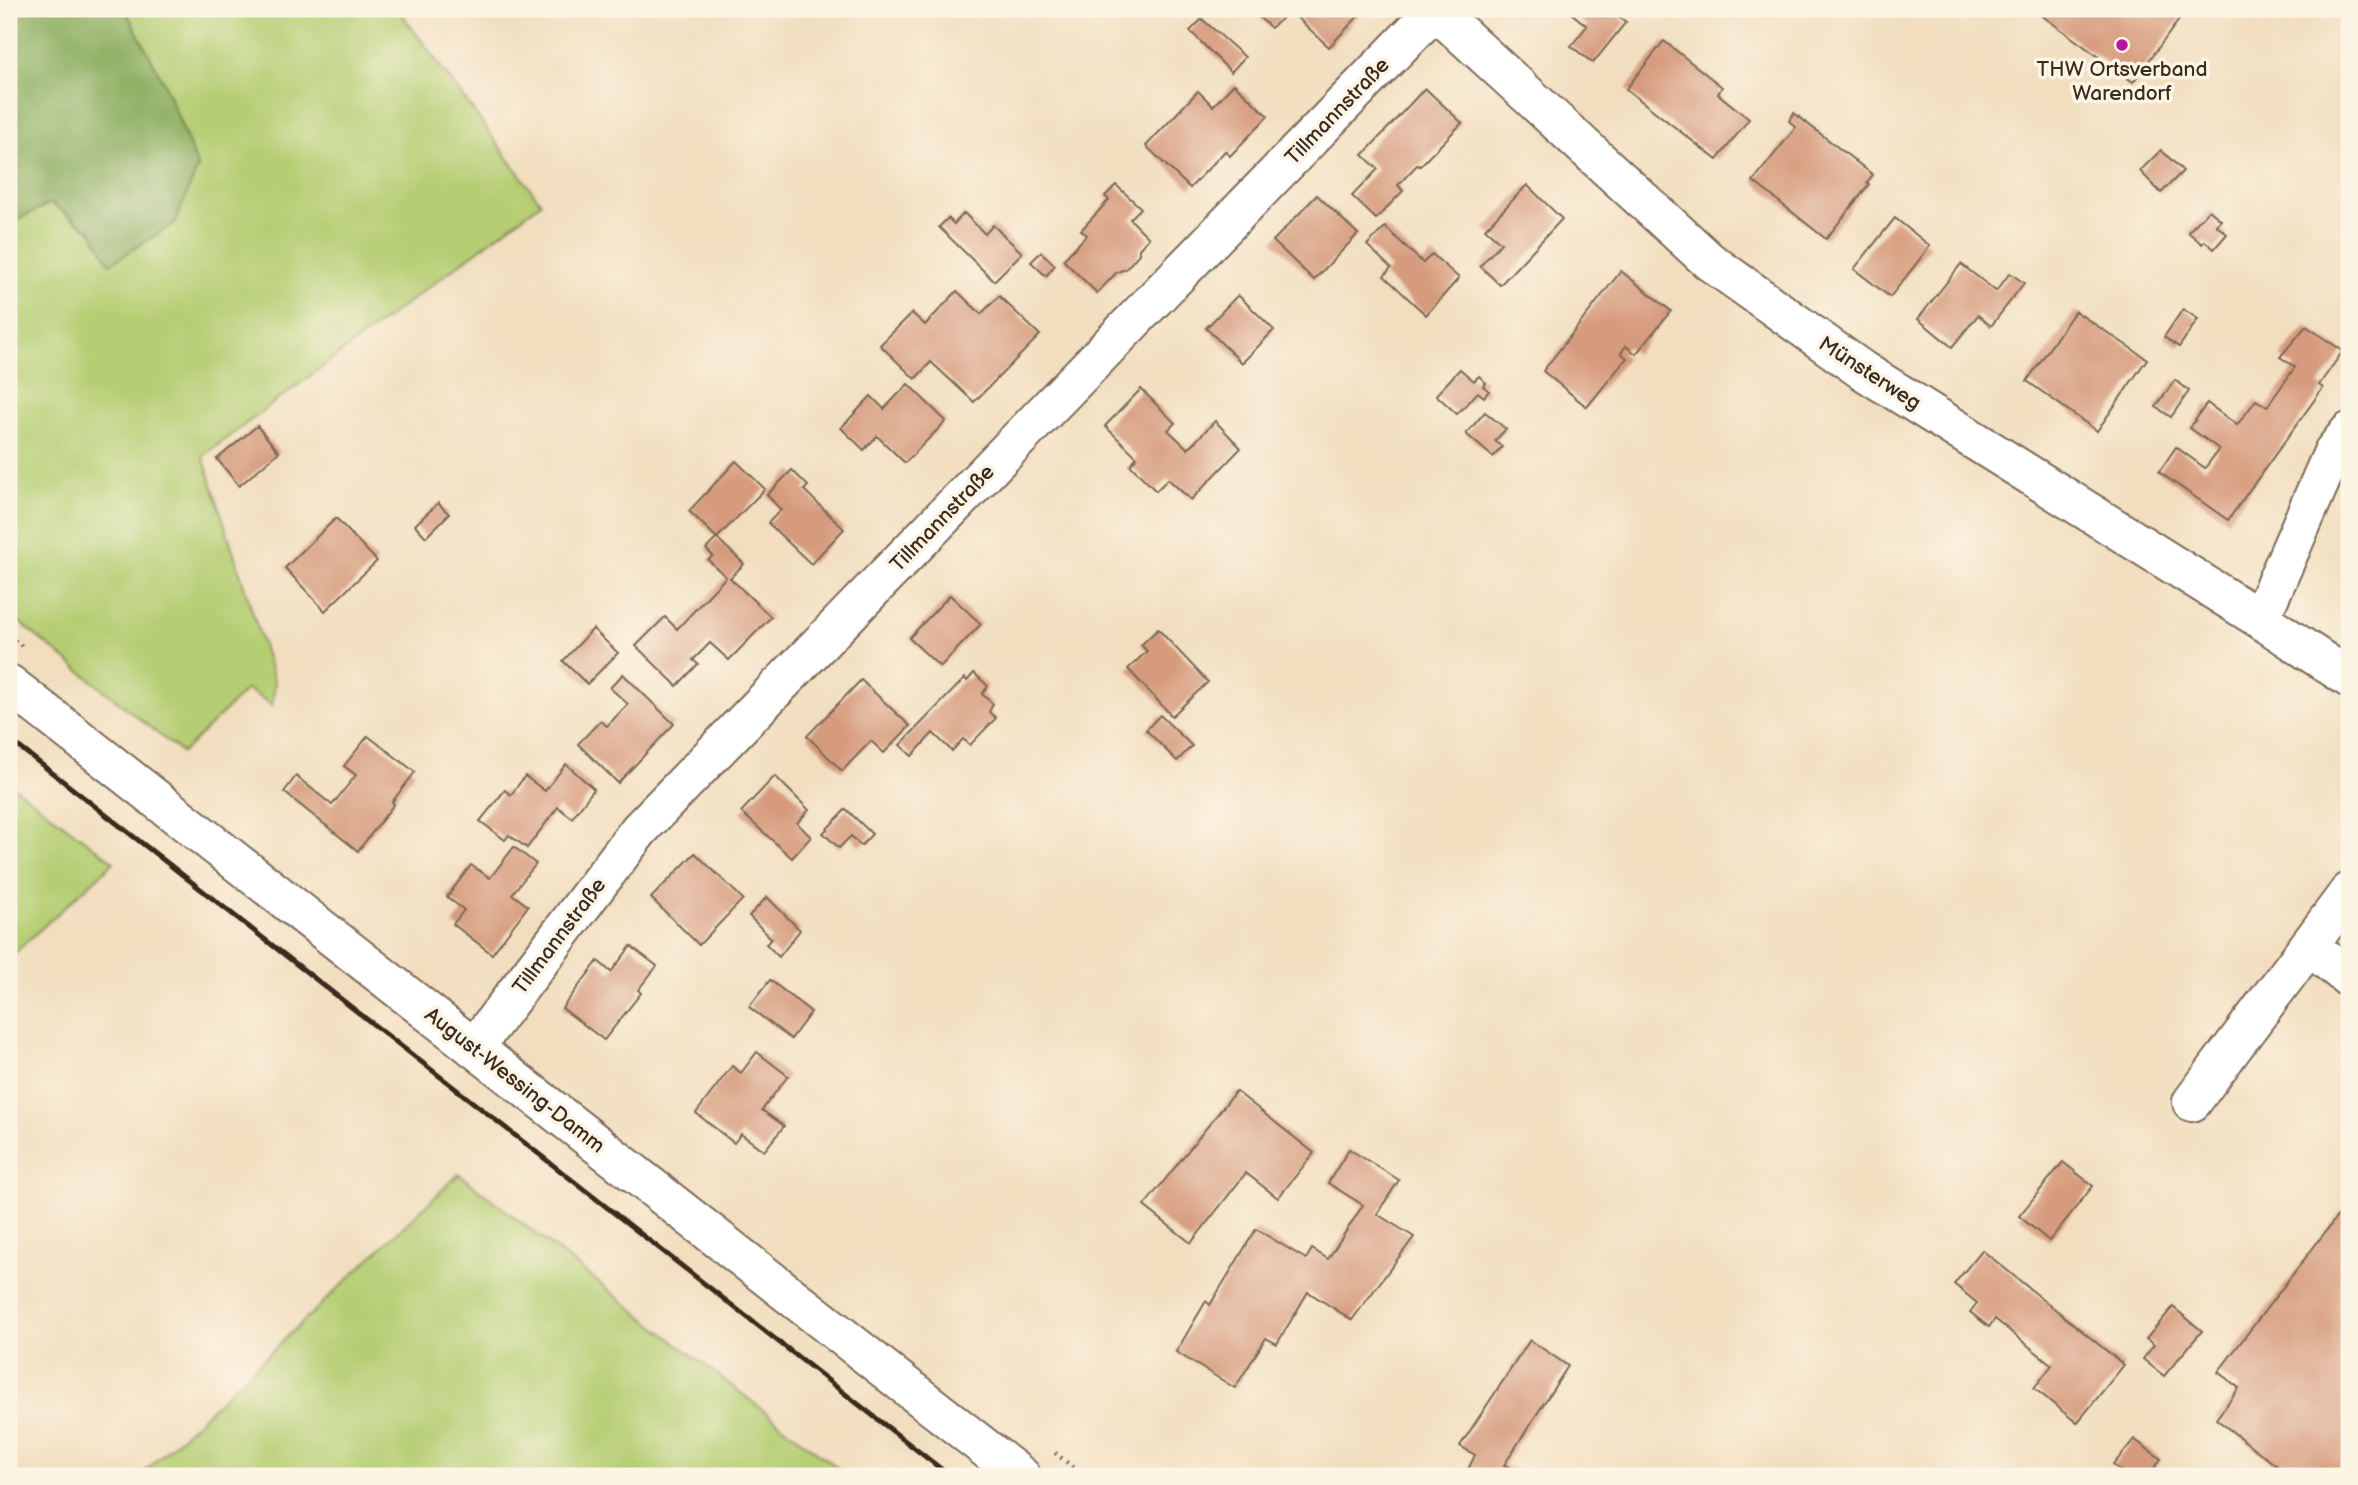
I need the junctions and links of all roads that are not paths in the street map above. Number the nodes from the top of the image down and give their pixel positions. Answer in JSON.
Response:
{"nodes":[{"id":1,"x":1435,"y":9,"type":"edge"},
{"id":2,"x":2349,"y":432,"type":"edge"},
{"id":3,"x":2260,"y":619,"type":"junction"},
{"id":4,"x":2349,"y":678,"type":"edge"},
{"id":5,"x":9,"y":684,"type":"edge"},
{"id":6,"x":2349,"y":892,"type":"edge"},
{"id":7,"x":2309,"y":946,"type":"junction"},
{"id":8,"x":2349,"y":978,"type":"edge"},
{"id":9,"x":474,"y":1048,"type":"junction"},
{"id":10,"x":2192,"y":1102,"type":"dead end"},
{"id":11,"x":1021,"y":1476,"type":"edge"}],
"edges":[{"from":1,"to":3,"type":"street","name":"Münsterweg"},
{"from":1,"to":9,"type":"street","name":"Tillmannstraße"},
{"from":2,"to":3,"type":"street"},
{"from":3,"to":4,"type":"street","name":"Münsterweg"},
{"from":5,"to":9,"type":"street","name":"August-Wessing-Damm"},
{"from":6,"to":7,"type":"street"},
{"from":7,"to":8,"type":"street"},
{"from":7,"to":10,"type":"street"},
{"from":9,"to":11,"type":"street","name":"August-Wessing-Damm"}]}
